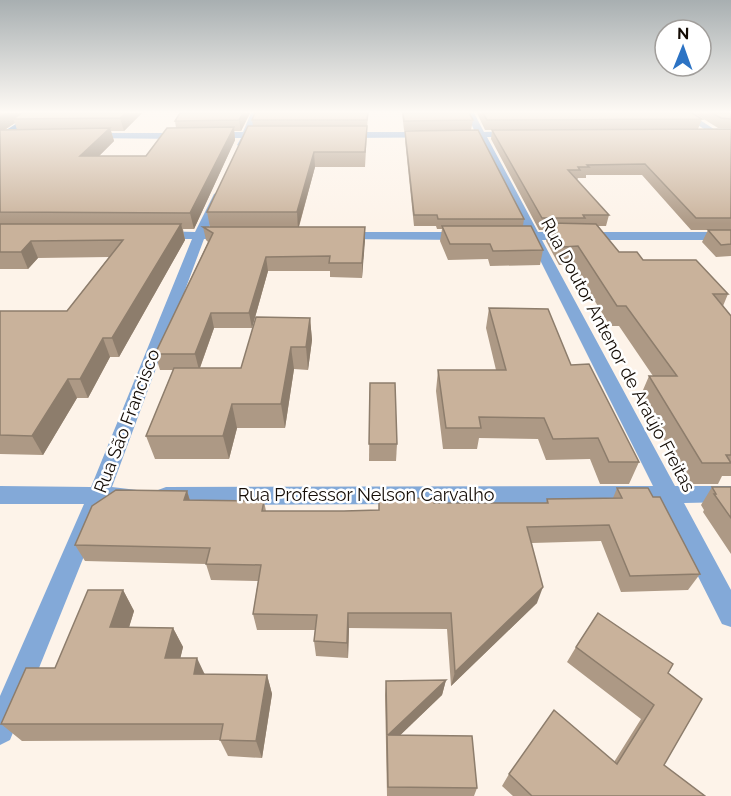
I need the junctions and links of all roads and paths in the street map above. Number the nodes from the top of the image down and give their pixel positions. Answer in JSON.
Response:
{"nodes":[{"id":1,"x":240,"y":150,"type":"edge"},
{"id":2,"x":488,"y":150,"type":"edge"},
{"id":3,"x":152,"y":235,"type":"edge"},
{"id":4,"x":199,"y":236,"type":"junction"},
{"id":5,"x":247,"y":236,"type":"edge"},
{"id":6,"x":330,"y":236,"type":"edge"},
{"id":7,"x":473,"y":236,"type":"edge"},
{"id":8,"x":497,"y":236,"type":"edge"},
{"id":9,"x":533,"y":236,"type":"junction"},
{"id":10,"x":731,"y":236,"type":"edge"},
{"id":11,"x":669,"y":494,"type":"junction"},
{"id":12,"x":731,"y":494,"type":"edge"},
{"id":13,"x":0,"y":495,"type":"edge"},
{"id":14,"x":98,"y":496,"type":"junction"},
{"id":15,"x":731,"y":615,"type":"edge"},
{"id":16,"x":0,"y":730,"type":"edge"}],
"edges":[{"from":1,"to":4,"type":"street","name":"Rua São Francisco"},
{"from":2,"to":9,"type":"street","name":"Rua Doutor Antenor de Araújo Freitas"},
{"from":3,"to":4,"type":"street"},
{"from":4,"to":5,"type":"street"},
{"from":4,"to":14,"type":"street","name":"Rua São Francisco"},
{"from":6,"to":7,"type":"street"},
{"from":8,"to":9,"type":"street"},
{"from":9,"to":10,"type":"street"},
{"from":9,"to":11,"type":"street","name":"Rua Doutor Antenor de Araújo Freitas"},
{"from":11,"to":12,"type":"street","name":"Rua Professor Nelson Carvalho"},
{"from":11,"to":14,"type":"street","name":"Rua Professor Nelson Carvalho"},
{"from":11,"to":15,"type":"street","name":"Rua Doutor Antenor de Araújo Freitas"},
{"from":13,"to":14,"type":"street","name":"Rua Professor Nelson Carvalho"},
{"from":14,"to":16,"type":"street","name":"Rua São Francisco"}]}
